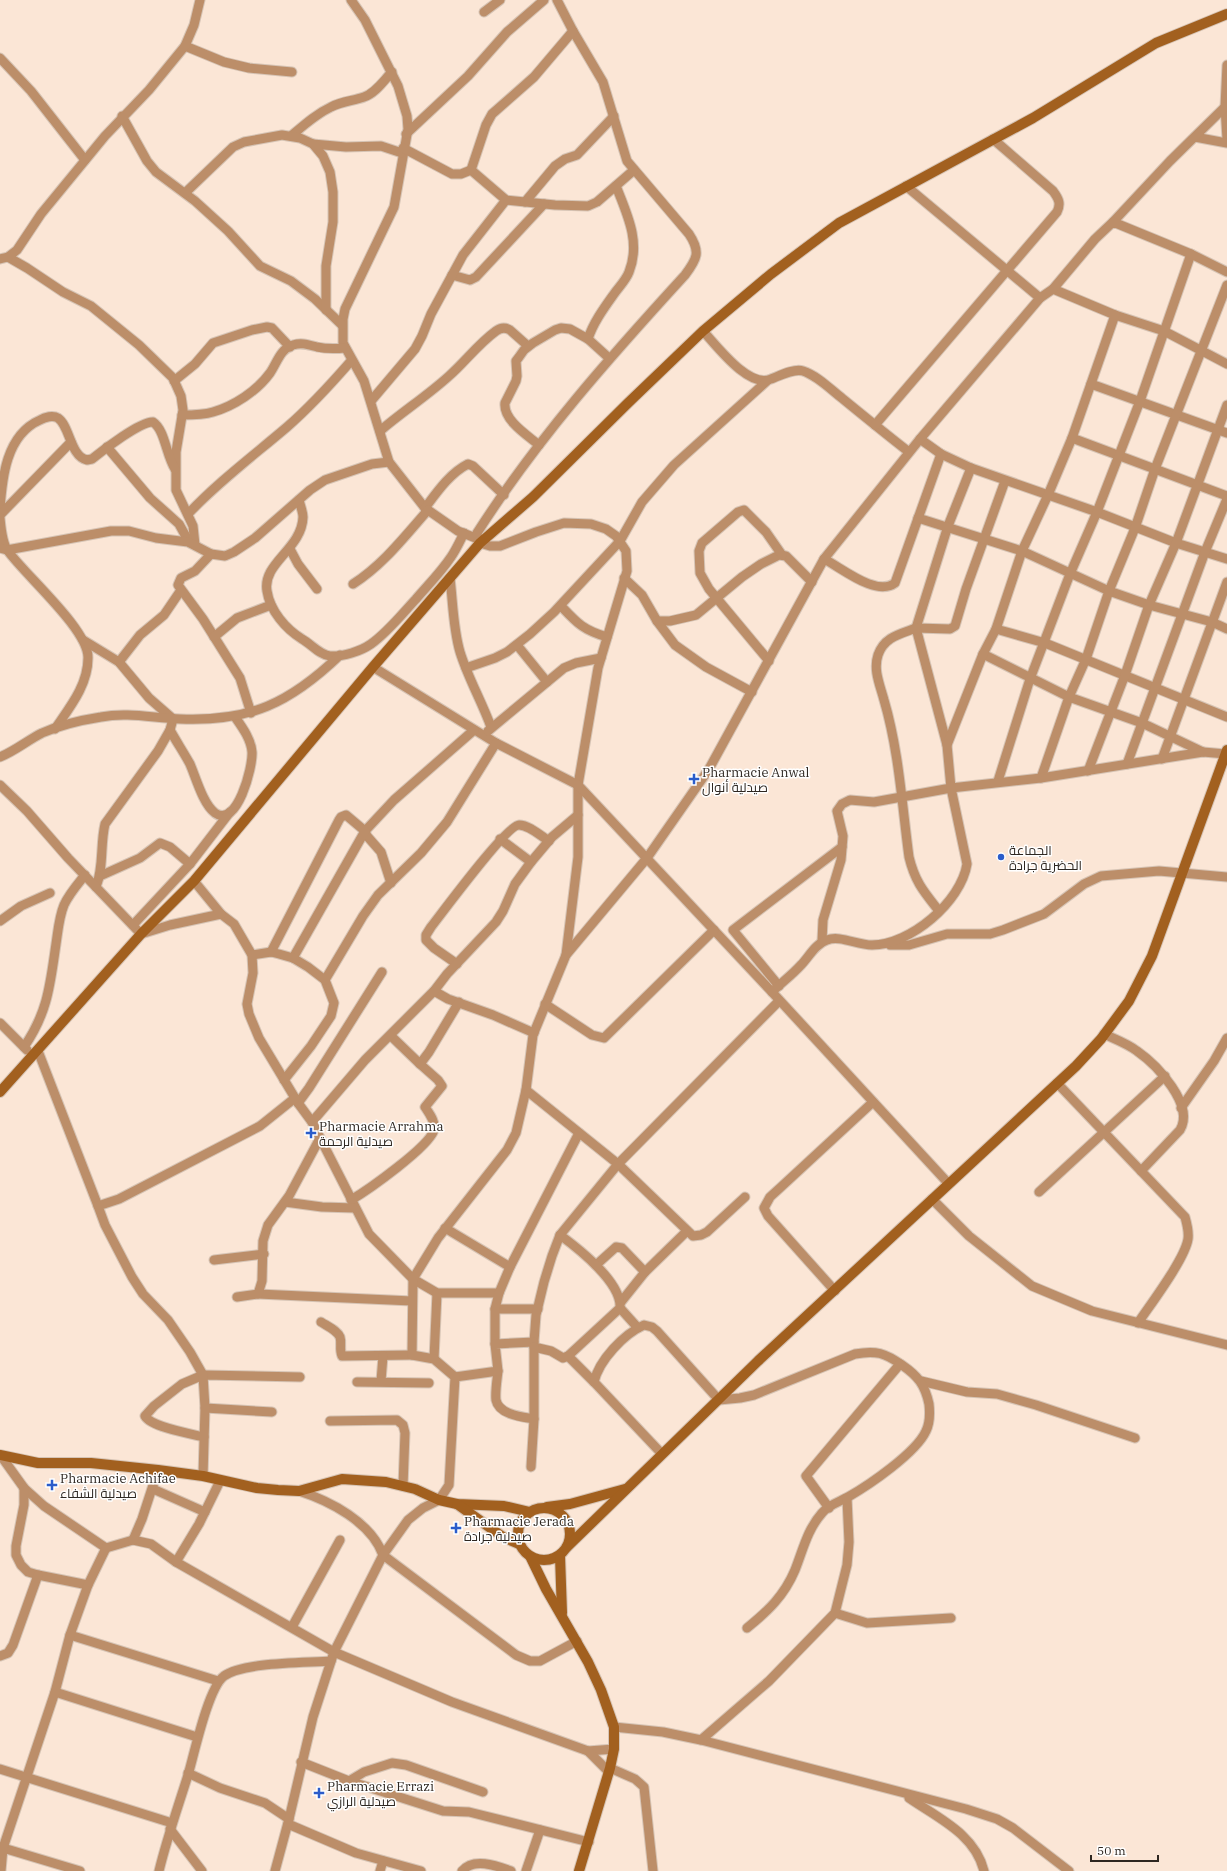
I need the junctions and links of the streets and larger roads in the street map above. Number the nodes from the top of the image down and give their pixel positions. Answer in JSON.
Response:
{"nodes":[{"id":1,"x":200,"y":0,"type":"edge"},
{"id":2,"x":351,"y":0,"type":"edge"},
{"id":3,"x":500,"y":0,"type":"edge"},
{"id":4,"x":556,"y":0,"type":"edge"},
{"id":5,"x":537,"y":2,"type":"edge"},
{"id":6,"x":484,"y":12,"type":"dead end"},
{"id":7,"x":1227,"y":14,"type":"edge"},
{"id":8,"x":573,"y":31,"type":"junction"},
{"id":9,"x":185,"y":46,"type":"junction"},
{"id":10,"x":0,"y":58,"type":"edge"},
{"id":11,"x":1227,"y":65,"type":"edge"},
{"id":12,"x":292,"y":72,"type":"dead end"},
{"id":13,"x":392,"y":72,"type":"junction"},
{"id":14,"x":1226,"y":107,"type":"junction"},
{"id":15,"x":122,"y":116,"type":"junction"},
{"id":16,"x":614,"y":116,"type":"junction"},
{"id":17,"x":406,"y":134,"type":"junction"},
{"id":18,"x":291,"y":136,"type":"junction"},
{"id":19,"x":1195,"y":138,"type":"junction"},
{"id":20,"x":993,"y":139,"type":"junction"},
{"id":21,"x":1227,"y":139,"type":"edge"},
{"id":22,"x":1227,"y":143,"type":"edge"},
{"id":23,"x":313,"y":144,"type":"junction"},
{"id":24,"x":403,"y":151,"type":"junction"},
{"id":25,"x":85,"y":160,"type":"junction"},
{"id":26,"x":471,"y":170,"type":"junction"},
{"id":27,"x":634,"y":170,"type":"junction"},
{"id":28,"x":616,"y":186,"type":"junction"},
{"id":29,"x":906,"y":186,"type":"junction"},
{"id":30,"x":184,"y":193,"type":"junction"},
{"id":31,"x":506,"y":200,"type":"junction"},
{"id":32,"x":525,"y":202,"type":"junction"},
{"id":33,"x":544,"y":204,"type":"junction"},
{"id":34,"x":1113,"y":222,"type":"junction"},
{"id":35,"x":1191,"y":254,"type":"junction"},
{"id":36,"x":4,"y":258,"type":"edge"},
{"id":37,"x":1007,"y":270,"type":"junction"},
{"id":38,"x":1227,"y":272,"type":"edge"},
{"id":39,"x":452,"y":275,"type":"junction"},
{"id":40,"x":1227,"y":285,"type":"edge"},
{"id":41,"x":1053,"y":289,"type":"junction"},
{"id":42,"x":1040,"y":298,"type":"junction"},
{"id":43,"x":326,"y":310,"type":"junction"},
{"id":44,"x":1116,"y":314,"type":"junction"},
{"id":45,"x":342,"y":324,"type":"junction"},
{"id":46,"x":703,"y":331,"type":"junction"},
{"id":47,"x":1164,"y":331,"type":"junction"},
{"id":48,"x":588,"y":340,"type":"junction"},
{"id":49,"x":528,"y":346,"type":"junction"},
{"id":50,"x":290,"y":347,"type":"junction"},
{"id":51,"x":345,"y":348,"type":"junction"},
{"id":52,"x":1201,"y":351,"type":"junction"},
{"id":53,"x":609,"y":358,"type":"junction"},
{"id":54,"x":351,"y":361,"type":"junction"},
{"id":55,"x":1227,"y":364,"type":"edge"},
{"id":56,"x":174,"y":381,"type":"junction"},
{"id":57,"x":767,"y":381,"type":"junction"},
{"id":58,"x":1091,"y":384,"type":"junction"},
{"id":59,"x":1140,"y":400,"type":"junction"},
{"id":60,"x":371,"y":401,"type":"junction"},
{"id":61,"x":1227,"y":405,"type":"edge"},
{"id":62,"x":182,"y":415,"type":"junction"},
{"id":63,"x":1176,"y":415,"type":"junction"},
{"id":64,"x":875,"y":425,"type":"junction"},
{"id":65,"x":1223,"y":431,"type":"edge"},
{"id":66,"x":380,"y":432,"type":"junction"},
{"id":67,"x":1072,"y":438,"type":"junction"},
{"id":68,"x":920,"y":439,"type":"junction"},
{"id":69,"x":71,"y":442,"type":"junction"},
{"id":70,"x":539,"y":445,"type":"junction"},
{"id":71,"x":107,"y":447,"type":"junction"},
{"id":72,"x":909,"y":452,"type":"junction"},
{"id":73,"x":940,"y":454,"type":"junction"},
{"id":74,"x":1118,"y":456,"type":"junction"},
{"id":75,"x":389,"y":462,"type":"junction"},
{"id":76,"x":971,"y":468,"type":"junction"},
{"id":77,"x":175,"y":469,"type":"junction"},
{"id":78,"x":1155,"y":469,"type":"junction"},
{"id":79,"x":1005,"y":481,"type":"junction"},
{"id":80,"x":1198,"y":484,"type":"junction"},
{"id":81,"x":504,"y":495,"type":"junction"},
{"id":82,"x":1048,"y":495,"type":"junction"},
{"id":83,"x":1227,"y":497,"type":"edge"},
{"id":84,"x":299,"y":500,"type":"junction"},
{"id":85,"x":426,"y":509,"type":"junction"},
{"id":86,"x":0,"y":510,"type":"edge"},
{"id":87,"x":1097,"y":512,"type":"junction"},
{"id":88,"x":188,"y":514,"type":"junction"},
{"id":89,"x":0,"y":515,"type":"edge"},
{"id":90,"x":0,"y":518,"type":"edge"},
{"id":91,"x":918,"y":518,"type":"junction"},
{"id":92,"x":948,"y":526,"type":"junction"},
{"id":93,"x":1135,"y":528,"type":"junction"},
{"id":94,"x":464,"y":533,"type":"junction"},
{"id":95,"x":985,"y":539,"type":"junction"},
{"id":96,"x":479,"y":541,"type":"junction"},
{"id":97,"x":620,"y":541,"type":"junction"},
{"id":98,"x":1176,"y":543,"type":"junction"},
{"id":99,"x":192,"y":544,"type":"junction"},
{"id":100,"x":3,"y":549,"type":"edge"},
{"id":101,"x":290,"y":549,"type":"junction"},
{"id":102,"x":1022,"y":551,"type":"junction"},
{"id":103,"x":1205,"y":552,"type":"junction"},
{"id":104,"x":211,"y":554,"type":"junction"},
{"id":105,"x":782,"y":555,"type":"junction"},
{"id":106,"x":824,"y":559,"type":"junction"},
{"id":107,"x":1227,"y":559,"type":"edge"},
{"id":108,"x":1070,"y":574,"type":"junction"},
{"id":109,"x":450,"y":578,"type":"junction"},
{"id":110,"x":624,"y":578,"type":"junction"},
{"id":111,"x":812,"y":582,"type":"junction"},
{"id":112,"x":1227,"y":582,"type":"edge"},
{"id":113,"x":352,"y":584,"type":"dead end"},
{"id":114,"x":317,"y":589,"type":"dead end"},
{"id":115,"x":181,"y":590,"type":"junction"},
{"id":116,"x":1109,"y":591,"type":"junction"},
{"id":117,"x":716,"y":597,"type":"junction"},
{"id":118,"x":271,"y":605,"type":"junction"},
{"id":119,"x":1149,"y":605,"type":"junction"},
{"id":120,"x":561,"y":606,"type":"junction"},
{"id":121,"x":1183,"y":614,"type":"junction"},
{"id":122,"x":657,"y":621,"type":"junction"},
{"id":123,"x":1212,"y":622,"type":"junction"},
{"id":124,"x":916,"y":628,"type":"junction"},
{"id":125,"x":996,"y":629,"type":"junction"},
{"id":126,"x":1227,"y":629,"type":"edge"},
{"id":127,"x":214,"y":637,"type":"junction"},
{"id":128,"x":607,"y":637,"type":"junction"},
{"id":129,"x":83,"y":640,"type":"junction"},
{"id":130,"x":1045,"y":642,"type":"junction"},
{"id":131,"x":517,"y":646,"type":"junction"},
{"id":132,"x":983,"y":654,"type":"junction"},
{"id":133,"x":340,"y":655,"type":"junction"},
{"id":134,"x":601,"y":658,"type":"junction"},
{"id":135,"x":1086,"y":659,"type":"junction"},
{"id":136,"x":769,"y":661,"type":"junction"},
{"id":137,"x":119,"y":662,"type":"junction"},
{"id":138,"x":373,"y":668,"type":"junction"},
{"id":139,"x":466,"y":668,"type":"junction"},
{"id":140,"x":1125,"y":675,"type":"junction"},
{"id":141,"x":1030,"y":679,"type":"junction"},
{"id":142,"x":547,"y":682,"type":"junction"},
{"id":143,"x":1155,"y":689,"type":"junction"},
{"id":144,"x":752,"y":692,"type":"junction"},
{"id":145,"x":1070,"y":697,"type":"junction"},
{"id":146,"x":1183,"y":700,"type":"junction"},
{"id":147,"x":1111,"y":712,"type":"junction"},
{"id":148,"x":251,"y":713,"type":"junction"},
{"id":149,"x":235,"y":717,"type":"junction"},
{"id":150,"x":1227,"y":717,"type":"edge"},
{"id":151,"x":173,"y":718,"type":"junction"},
{"id":152,"x":1142,"y":723,"type":"junction"},
{"id":153,"x":491,"y":727,"type":"junction"},
{"id":154,"x":55,"y":729,"type":"junction"},
{"id":155,"x":170,"y":730,"type":"junction"},
{"id":156,"x":474,"y":730,"type":"junction"},
{"id":157,"x":484,"y":736,"type":"junction"},
{"id":158,"x":1169,"y":736,"type":"junction"},
{"id":159,"x":496,"y":743,"type":"junction"},
{"id":160,"x":947,"y":745,"type":"junction"},
{"id":161,"x":1203,"y":752,"type":"junction"},
{"id":162,"x":1226,"y":752,"type":"edge"},
{"id":163,"x":0,"y":757,"type":"edge"},
{"id":164,"x":1162,"y":759,"type":"junction"},
{"id":165,"x":1128,"y":764,"type":"junction"},
{"id":166,"x":1088,"y":771,"type":"junction"},
{"id":167,"x":1041,"y":778,"type":"junction"},
{"id":168,"x":998,"y":782,"type":"junction"},
{"id":169,"x":0,"y":785,"type":"edge"},
{"id":170,"x":578,"y":785,"type":"junction"},
{"id":171,"x":951,"y":788,"type":"junction"},
{"id":172,"x":901,"y":797,"type":"junction"},
{"id":173,"x":230,"y":812,"type":"junction"},
{"id":174,"x":578,"y":815,"type":"junction"},
{"id":175,"x":365,"y":831,"type":"junction"},
{"id":176,"x":500,"y":839,"type":"junction"},
{"id":177,"x":549,"y":841,"type":"junction"},
{"id":178,"x":842,"y":847,"type":"junction"},
{"id":179,"x":647,"y":858,"type":"junction"},
{"id":180,"x":531,"y":862,"type":"junction"},
{"id":181,"x":190,"y":864,"type":"junction"},
{"id":182,"x":1183,"y":874,"type":"junction"},
{"id":183,"x":85,"y":875,"type":"junction"},
{"id":184,"x":100,"y":876,"type":"junction"},
{"id":185,"x":1227,"y":877,"type":"edge"},
{"id":186,"x":194,"y":881,"type":"junction"},
{"id":187,"x":390,"y":883,"type":"junction"},
{"id":188,"x":96,"y":887,"type":"junction"},
{"id":189,"x":50,"y":894,"type":"dead end"},
{"id":190,"x":939,"y":911,"type":"junction"},
{"id":191,"x":221,"y":914,"type":"junction"},
{"id":192,"x":0,"y":921,"type":"edge"},
{"id":193,"x":132,"y":925,"type":"junction"},
{"id":194,"x":714,"y":930,"type":"junction"},
{"id":195,"x":141,"y":934,"type":"junction"},
{"id":196,"x":822,"y":941,"type":"junction"},
{"id":197,"x":886,"y":944,"type":"junction"},
{"id":198,"x":271,"y":952,"type":"junction"},
{"id":199,"x":252,"y":955,"type":"junction"},
{"id":200,"x":566,"y":955,"type":"junction"},
{"id":201,"x":292,"y":958,"type":"junction"},
{"id":202,"x":457,"y":964,"type":"junction"},
{"id":203,"x":382,"y":972,"type":"dead end"},
{"id":204,"x":324,"y":980,"type":"junction"},
{"id":205,"x":775,"y":989,"type":"junction"},
{"id":206,"x":434,"y":991,"type":"junction"},
{"id":207,"x":779,"y":1001,"type":"junction"},
{"id":208,"x":459,"y":1002,"type":"junction"},
{"id":209,"x":545,"y":1004,"type":"junction"},
{"id":210,"x":0,"y":1023,"type":"edge"},
{"id":211,"x":534,"y":1033,"type":"junction"},
{"id":212,"x":1104,"y":1034,"type":"junction"},
{"id":213,"x":391,"y":1036,"type":"junction"},
{"id":214,"x":1227,"y":1038,"type":"edge"},
{"id":215,"x":24,"y":1047,"type":"junction"},
{"id":216,"x":36,"y":1053,"type":"junction"},
{"id":217,"x":420,"y":1064,"type":"junction"},
{"id":218,"x":1165,"y":1076,"type":"junction"},
{"id":219,"x":284,"y":1080,"type":"junction"},
{"id":220,"x":1057,"y":1083,"type":"junction"},
{"id":221,"x":526,"y":1090,"type":"junction"},
{"id":222,"x":0,"y":1092,"type":"edge"},
{"id":223,"x":296,"y":1100,"type":"junction"},
{"id":224,"x":873,"y":1102,"type":"junction"},
{"id":225,"x":1182,"y":1108,"type":"junction"},
{"id":226,"x":312,"y":1122,"type":"junction"},
{"id":227,"x":1104,"y":1132,"type":"junction"},
{"id":228,"x":579,"y":1133,"type":"junction"},
{"id":229,"x":320,"y":1138,"type":"junction"},
{"id":230,"x":618,"y":1164,"type":"junction"},
{"id":231,"x":1141,"y":1172,"type":"junction"},
{"id":232,"x":948,"y":1183,"type":"junction"},
{"id":233,"x":1039,"y":1192,"type":"dead end"},
{"id":234,"x":746,"y":1197,"type":"dead end"},
{"id":235,"x":932,"y":1199,"type":"junction"},
{"id":236,"x":285,"y":1202,"type":"junction"},
{"id":237,"x":353,"y":1204,"type":"junction"},
{"id":238,"x":98,"y":1206,"type":"junction"},
{"id":239,"x":445,"y":1228,"type":"junction"},
{"id":240,"x":687,"y":1231,"type":"junction"},
{"id":241,"x":560,"y":1235,"type":"junction"},
{"id":242,"x":264,"y":1254,"type":"junction"},
{"id":243,"x":214,"y":1260,"type":"dead end"},
{"id":244,"x":596,"y":1265,"type":"junction"},
{"id":245,"x":510,"y":1267,"type":"junction"},
{"id":246,"x":645,"y":1272,"type":"junction"},
{"id":247,"x":413,"y":1279,"type":"junction"},
{"id":248,"x":835,"y":1291,"type":"junction"},
{"id":249,"x":437,"y":1293,"type":"junction"},
{"id":250,"x":499,"y":1293,"type":"junction"},
{"id":251,"x":258,"y":1294,"type":"junction"},
{"id":252,"x":237,"y":1297,"type":"dead end"},
{"id":253,"x":412,"y":1301,"type":"junction"},
{"id":254,"x":620,"y":1305,"type":"junction"},
{"id":255,"x":538,"y":1308,"type":"junction"},
{"id":256,"x":495,"y":1309,"type":"junction"},
{"id":257,"x":321,"y":1322,"type":"dead end"},
{"id":258,"x":1138,"y":1322,"type":"junction"},
{"id":259,"x":638,"y":1328,"type":"junction"},
{"id":260,"x":495,"y":1344,"type":"junction"},
{"id":261,"x":534,"y":1344,"type":"junction"},
{"id":262,"x":1227,"y":1345,"type":"edge"},
{"id":263,"x":412,"y":1355,"type":"junction"},
{"id":264,"x":383,"y":1356,"type":"junction"},
{"id":265,"x":568,"y":1356,"type":"junction"},
{"id":266,"x":434,"y":1359,"type":"junction"},
{"id":267,"x":900,"y":1364,"type":"junction"},
{"id":268,"x":498,"y":1372,"type":"junction"},
{"id":269,"x":203,"y":1374,"type":"junction"},
{"id":270,"x":300,"y":1377,"type":"dead end"},
{"id":271,"x":455,"y":1377,"type":"junction"},
{"id":272,"x":381,"y":1381,"type":"junction"},
{"id":273,"x":921,"y":1381,"type":"junction"},
{"id":274,"x":357,"y":1382,"type":"dead end"},
{"id":275,"x":594,"y":1382,"type":"junction"},
{"id":276,"x":429,"y":1383,"type":"dead end"},
{"id":277,"x":719,"y":1400,"type":"junction"},
{"id":278,"x":205,"y":1408,"type":"junction"},
{"id":279,"x":272,"y":1412,"type":"dead end"},
{"id":280,"x":534,"y":1420,"type":"junction"},
{"id":281,"x":330,"y":1421,"type":"dead end"},
{"id":282,"x":204,"y":1437,"type":"junction"},
{"id":283,"x":1135,"y":1438,"type":"dead end"},
{"id":284,"x":662,"y":1454,"type":"junction"},
{"id":285,"x":0,"y":1455,"type":"edge"},
{"id":286,"x":531,"y":1467,"type":"dead end"},
{"id":287,"x":158,"y":1470,"type":"junction"},
{"id":288,"x":203,"y":1476,"type":"junction"},
{"id":289,"x":220,"y":1481,"type":"junction"},
{"id":290,"x":403,"y":1486,"type":"junction"},
{"id":291,"x":24,"y":1488,"type":"junction"},
{"id":292,"x":153,"y":1489,"type":"junction"},
{"id":293,"x":625,"y":1489,"type":"junction"},
{"id":294,"x":299,"y":1490,"type":"junction"},
{"id":295,"x":847,"y":1498,"type":"junction"},
{"id":296,"x":439,"y":1500,"type":"junction"},
{"id":297,"x":457,"y":1504,"type":"junction"},
{"id":298,"x":543,"y":1508,"type":"junction"},
{"id":299,"x":829,"y":1508,"type":"junction"},
{"id":300,"x":205,"y":1512,"type":"junction"},
{"id":301,"x":530,"y":1512,"type":"junction"},
{"id":302,"x":133,"y":1540,"type":"junction"},
{"id":303,"x":340,"y":1540,"type":"dead end"},
{"id":304,"x":519,"y":1544,"type":"junction"},
{"id":305,"x":106,"y":1548,"type":"junction"},
{"id":306,"x":567,"y":1548,"type":"junction"},
{"id":307,"x":383,"y":1555,"type":"junction"},
{"id":308,"x":560,"y":1556,"type":"junction"},
{"id":309,"x":531,"y":1558,"type":"junction"},
{"id":310,"x":176,"y":1562,"type":"junction"},
{"id":311,"x":38,"y":1575,"type":"junction"},
{"id":312,"x":88,"y":1585,"type":"junction"},
{"id":313,"x":835,"y":1613,"type":"junction"},
{"id":314,"x":562,"y":1615,"type":"junction"},
{"id":315,"x":951,"y":1618,"type":"dead end"},
{"id":316,"x":292,"y":1627,"type":"junction"},
{"id":317,"x":747,"y":1628,"type":"dead end"},
{"id":318,"x":70,"y":1635,"type":"junction"},
{"id":319,"x":577,"y":1641,"type":"junction"},
{"id":320,"x":334,"y":1652,"type":"junction"},
{"id":321,"x":0,"y":1656,"type":"edge"},
{"id":322,"x":331,"y":1661,"type":"junction"},
{"id":323,"x":218,"y":1681,"type":"junction"},
{"id":324,"x":55,"y":1692,"type":"junction"},
{"id":325,"x":614,"y":1727,"type":"junction"},
{"id":326,"x":197,"y":1737,"type":"junction"},
{"id":327,"x":701,"y":1740,"type":"junction"},
{"id":328,"x":614,"y":1749,"type":"junction"},
{"id":329,"x":588,"y":1751,"type":"junction"},
{"id":330,"x":301,"y":1762,"type":"junction"},
{"id":331,"x":0,"y":1769,"type":"edge"},
{"id":332,"x":609,"y":1770,"type":"junction"},
{"id":333,"x":188,"y":1774,"type":"junction"},
{"id":334,"x":28,"y":1778,"type":"junction"},
{"id":335,"x":349,"y":1781,"type":"junction"},
{"id":336,"x":483,"y":1792,"type":"dead end"},
{"id":337,"x":903,"y":1794,"type":"junction"},
{"id":338,"x":289,"y":1821,"type":"junction"},
{"id":339,"x":171,"y":1826,"type":"junction"},
{"id":340,"x":540,"y":1830,"type":"junction"},
{"id":341,"x":588,"y":1842,"type":"junction"},
{"id":342,"x":2,"y":1847,"type":"edge"},
{"id":343,"x":383,"y":1860,"type":"junction"},
{"id":344,"x":1,"y":1871,"type":"edge"},
{"id":345,"x":80,"y":1871,"type":"edge"},
{"id":346,"x":159,"y":1871,"type":"edge"},
{"id":347,"x":202,"y":1871,"type":"edge"},
{"id":348,"x":275,"y":1871,"type":"edge"},
{"id":349,"x":380,"y":1871,"type":"edge"},
{"id":350,"x":421,"y":1871,"type":"edge"},
{"id":351,"x":462,"y":1871,"type":"edge"},
{"id":352,"x":511,"y":1871,"type":"edge"},
{"id":353,"x":526,"y":1871,"type":"edge"},
{"id":354,"x":579,"y":1871,"type":"edge"},
{"id":355,"x":653,"y":1871,"type":"edge"},
{"id":356,"x":984,"y":1871,"type":"edge"},
{"id":357,"x":1069,"y":1871,"type":"edge"}],
"edges":[{"from":1,"to":9,"type":"street"},
{"from":2,"to":13,"type":"street"},
{"from":3,"to":6,"type":"street"},
{"from":4,"to":8,"type":"street"},
{"from":5,"to":17,"type":"street"},
{"from":7,"to":20,"type":"street"},
{"from":8,"to":16,"type":"street"},
{"from":8,"to":26,"type":"street"},
{"from":9,"to":12,"type":"street"},
{"from":9,"to":15,"type":"street"},
{"from":10,"to":25,"type":"street"},
{"from":11,"to":14,"type":"street"},
{"from":13,"to":17,"type":"street"},
{"from":13,"to":18,"type":"street"},
{"from":14,"to":19,"type":"street"},
{"from":14,"to":21,"type":"street"},
{"from":15,"to":25,"type":"street"},
{"from":15,"to":30,"type":"street"},
{"from":16,"to":27,"type":"street"},
{"from":16,"to":32,"type":"street"},
{"from":17,"to":24,"type":"street"},
{"from":18,"to":23,"type":"street"},
{"from":18,"to":30,"type":"street"},
{"from":19,"to":22,"type":"street"},
{"from":19,"to":34,"type":"street"},
{"from":20,"to":29,"type":"street"},
{"from":20,"to":37,"type":"street"},
{"from":23,"to":24,"type":"street"},
{"from":23,"to":43,"type":"street"},
{"from":24,"to":26,"type":"street"},
{"from":24,"to":45,"type":"street"},
{"from":25,"to":36,"type":"street"},
{"from":26,"to":31,"type":"street"},
{"from":27,"to":28,"type":"street"},
{"from":27,"to":53,"type":"street"},
{"from":28,"to":33,"type":"street"},
{"from":28,"to":48,"type":"street"},
{"from":29,"to":37,"type":"street"},
{"from":29,"to":46,"type":"street"},
{"from":30,"to":43,"type":"street"},
{"from":31,"to":32,"type":"street"},
{"from":31,"to":39,"type":"street"},
{"from":32,"to":33,"type":"street"},
{"from":33,"to":39,"type":"street"},
{"from":34,"to":35,"type":"street"},
{"from":34,"to":41,"type":"street"},
{"from":35,"to":38,"type":"street"},
{"from":35,"to":47,"type":"street"},
{"from":36,"to":56,"type":"street"},
{"from":37,"to":42,"type":"street"},
{"from":37,"to":64,"type":"street"},
{"from":39,"to":60,"type":"street"},
{"from":40,"to":52,"type":"street"},
{"from":41,"to":42,"type":"street"},
{"from":41,"to":44,"type":"street"},
{"from":42,"to":68,"type":"street"},
{"from":43,"to":45,"type":"street"},
{"from":44,"to":47,"type":"street"},
{"from":44,"to":58,"type":"street"},
{"from":45,"to":51,"type":"street"},
{"from":46,"to":57,"type":"street"},
{"from":46,"to":96,"type":"street"},
{"from":47,"to":52,"type":"street"},
{"from":47,"to":59,"type":"street"},
{"from":48,"to":49,"type":"street"},
{"from":48,"to":53,"type":"street"},
{"from":49,"to":66,"type":"street"},
{"from":49,"to":70,"type":"street"},
{"from":50,"to":51,"type":"street"},
{"from":50,"to":56,"type":"street"},
{"from":50,"to":62,"type":"street"},
{"from":51,"to":54,"type":"street"},
{"from":52,"to":55,"type":"street"},
{"from":52,"to":63,"type":"street"},
{"from":53,"to":70,"type":"street"},
{"from":54,"to":60,"type":"street"},
{"from":54,"to":88,"type":"street"},
{"from":56,"to":62,"type":"street"},
{"from":57,"to":64,"type":"street"},
{"from":57,"to":97,"type":"street"},
{"from":58,"to":59,"type":"street"},
{"from":58,"to":67,"type":"street"},
{"from":59,"to":63,"type":"street"},
{"from":59,"to":74,"type":"street"},
{"from":60,"to":66,"type":"street"},
{"from":61,"to":65,"type":"street"},
{"from":62,"to":77,"type":"street"},
{"from":63,"to":65,"type":"street"},
{"from":63,"to":78,"type":"street"},
{"from":64,"to":72,"type":"street"},
{"from":65,"to":80,"type":"street"},
{"from":66,"to":75,"type":"street"},
{"from":67,"to":74,"type":"street"},
{"from":67,"to":82,"type":"street"},
{"from":68,"to":72,"type":"street"},
{"from":68,"to":73,"type":"street"},
{"from":69,"to":71,"type":"street"},
{"from":69,"to":86,"type":"street"},
{"from":69,"to":89,"type":"street"},
{"from":70,"to":81,"type":"street"},
{"from":71,"to":77,"type":"street"},
{"from":71,"to":99,"type":"street"},
{"from":72,"to":106,"type":"street"},
{"from":73,"to":76,"type":"street"},
{"from":73,"to":91,"type":"street"},
{"from":74,"to":78,"type":"street"},
{"from":74,"to":87,"type":"street"},
{"from":75,"to":84,"type":"street"},
{"from":75,"to":85,"type":"street"},
{"from":76,"to":79,"type":"street"},
{"from":76,"to":92,"type":"street"},
{"from":77,"to":88,"type":"street"},
{"from":78,"to":80,"type":"street"},
{"from":78,"to":93,"type":"street"},
{"from":79,"to":82,"type":"street"},
{"from":79,"to":95,"type":"street"},
{"from":80,"to":83,"type":"street"},
{"from":80,"to":98,"type":"street"},
{"from":81,"to":85,"type":"street"},
{"from":81,"to":96,"type":"street"},
{"from":82,"to":87,"type":"street"},
{"from":82,"to":102,"type":"street"},
{"from":83,"to":103,"type":"street"},
{"from":84,"to":101,"type":"street"},
{"from":84,"to":104,"type":"street"},
{"from":85,"to":94,"type":"street"},
{"from":85,"to":113,"type":"street"},
{"from":87,"to":93,"type":"street"},
{"from":87,"to":108,"type":"street"},
{"from":88,"to":99,"type":"street"},
{"from":90,"to":100,"type":"street"},
{"from":91,"to":92,"type":"street"},
{"from":91,"to":106,"type":"street"},
{"from":92,"to":95,"type":"street"},
{"from":92,"to":124,"type":"street"},
{"from":93,"to":98,"type":"street"},
{"from":93,"to":116,"type":"street"},
{"from":94,"to":96,"type":"street"},
{"from":94,"to":133,"type":"street"},
{"from":95,"to":102,"type":"street"},
{"from":95,"to":124,"type":"street"},
{"from":96,"to":97,"type":"street"},
{"from":96,"to":109,"type":"street"},
{"from":97,"to":110,"type":"street"},
{"from":97,"to":120,"type":"street"},
{"from":98,"to":103,"type":"street"},
{"from":98,"to":119,"type":"street"},
{"from":99,"to":100,"type":"street"},
{"from":99,"to":104,"type":"street"},
{"from":100,"to":129,"type":"street"},
{"from":101,"to":114,"type":"street"},
{"from":101,"to":118,"type":"street"},
{"from":102,"to":108,"type":"street"},
{"from":102,"to":125,"type":"street"},
{"from":103,"to":107,"type":"street"},
{"from":103,"to":121,"type":"street"},
{"from":104,"to":115,"type":"street"},
{"from":105,"to":111,"type":"street"},
{"from":105,"to":117,"type":"street"},
{"from":105,"to":117,"type":"street"},
{"from":106,"to":111,"type":"street"},
{"from":108,"to":116,"type":"street"},
{"from":108,"to":130,"type":"street"},
{"from":109,"to":138,"type":"street"},
{"from":109,"to":139,"type":"street"},
{"from":110,"to":122,"type":"street"},
{"from":110,"to":128,"type":"street"},
{"from":111,"to":136,"type":"street"},
{"from":112,"to":123,"type":"street"},
{"from":115,"to":127,"type":"street"},
{"from":115,"to":137,"type":"street"},
{"from":116,"to":119,"type":"street"},
{"from":116,"to":135,"type":"street"},
{"from":117,"to":122,"type":"street"},
{"from":117,"to":136,"type":"street"},
{"from":118,"to":127,"type":"street"},
{"from":118,"to":133,"type":"street"},
{"from":119,"to":121,"type":"street"},
{"from":119,"to":140,"type":"street"},
{"from":120,"to":128,"type":"street"},
{"from":120,"to":131,"type":"street"},
{"from":121,"to":123,"type":"street"},
{"from":121,"to":143,"type":"street"},
{"from":122,"to":144,"type":"street"},
{"from":123,"to":126,"type":"street"},
{"from":123,"to":146,"type":"street"},
{"from":124,"to":160,"type":"street"},
{"from":124,"to":172,"type":"street"},
{"from":125,"to":130,"type":"street"},
{"from":125,"to":132,"type":"street"},
{"from":127,"to":148,"type":"street"},
{"from":128,"to":134,"type":"street"},
{"from":129,"to":137,"type":"street"},
{"from":129,"to":154,"type":"street"},
{"from":130,"to":135,"type":"street"},
{"from":130,"to":141,"type":"street"},
{"from":131,"to":139,"type":"street"},
{"from":131,"to":142,"type":"street"},
{"from":132,"to":141,"type":"street"},
{"from":132,"to":160,"type":"street"},
{"from":133,"to":148,"type":"street"},
{"from":134,"to":142,"type":"street"},
{"from":134,"to":170,"type":"street"},
{"from":135,"to":140,"type":"street"},
{"from":135,"to":145,"type":"street"},
{"from":136,"to":144,"type":"street"},
{"from":137,"to":151,"type":"street"},
{"from":138,"to":156,"type":"street"},
{"from":138,"to":186,"type":"street"},
{"from":139,"to":153,"type":"street"},
{"from":140,"to":143,"type":"street"},
{"from":140,"to":147,"type":"street"},
{"from":141,"to":145,"type":"street"},
{"from":141,"to":168,"type":"street"},
{"from":142,"to":153,"type":"street"},
{"from":143,"to":146,"type":"street"},
{"from":143,"to":152,"type":"street"},
{"from":144,"to":179,"type":"street"},
{"from":145,"to":147,"type":"street"},
{"from":145,"to":167,"type":"street"},
{"from":146,"to":150,"type":"street"},
{"from":146,"to":158,"type":"street"},
{"from":147,"to":152,"type":"street"},
{"from":147,"to":166,"type":"street"},
{"from":148,"to":149,"type":"street"},
{"from":149,"to":151,"type":"street"},
{"from":149,"to":173,"type":"street"},
{"from":151,"to":154,"type":"street"},
{"from":151,"to":155,"type":"street"},
{"from":152,"to":158,"type":"street"},
{"from":152,"to":165,"type":"street"},
{"from":153,"to":157,"type":"street"},
{"from":154,"to":163,"type":"street"},
{"from":155,"to":173,"type":"street"},
{"from":155,"to":184,"type":"street"},
{"from":156,"to":157,"type":"street"},
{"from":156,"to":175,"type":"street"},
{"from":157,"to":159,"type":"street"},
{"from":158,"to":161,"type":"street"},
{"from":158,"to":164,"type":"street"},
{"from":159,"to":170,"type":"street"},
{"from":159,"to":187,"type":"street"},
{"from":160,"to":171,"type":"street"},
{"from":161,"to":162,"type":"street"},
{"from":161,"to":164,"type":"street"},
{"from":162,"to":182,"type":"street"},
{"from":164,"to":165,"type":"street"},
{"from":165,"to":166,"type":"street"},
{"from":166,"to":167,"type":"street"},
{"from":167,"to":168,"type":"street"},
{"from":168,"to":171,"type":"street"},
{"from":169,"to":183,"type":"street"},
{"from":170,"to":174,"type":"street"},
{"from":170,"to":179,"type":"street"},
{"from":171,"to":172,"type":"street"},
{"from":171,"to":190,"type":"street"},
{"from":172,"to":178,"type":"street"},
{"from":172,"to":190,"type":"street"},
{"from":173,"to":181,"type":"street"},
{"from":174,"to":177,"type":"street"},
{"from":174,"to":200,"type":"street"},
{"from":175,"to":187,"type":"street"},
{"from":175,"to":198,"type":"street"},
{"from":175,"to":201,"type":"street"},
{"from":176,"to":177,"type":"street"},
{"from":176,"to":180,"type":"street"},
{"from":176,"to":202,"type":"street"},
{"from":177,"to":180,"type":"street"},
{"from":178,"to":196,"type":"street"},
{"from":178,"to":205,"type":"street"},
{"from":179,"to":194,"type":"street"},
{"from":179,"to":200,"type":"street"},
{"from":180,"to":202,"type":"street"},
{"from":181,"to":184,"type":"street"},
{"from":181,"to":193,"type":"street"},
{"from":182,"to":185,"type":"street"},
{"from":182,"to":197,"type":"street"},
{"from":182,"to":212,"type":"street"},
{"from":183,"to":188,"type":"street"},
{"from":183,"to":215,"type":"street"},
{"from":184,"to":188,"type":"street"},
{"from":186,"to":191,"type":"street"},
{"from":186,"to":195,"type":"street"},
{"from":187,"to":204,"type":"street"},
{"from":188,"to":193,"type":"street"},
{"from":189,"to":192,"type":"street"},
{"from":190,"to":197,"type":"street"},
{"from":191,"to":195,"type":"street"},
{"from":191,"to":199,"type":"street"},
{"from":193,"to":195,"type":"street"},
{"from":194,"to":205,"type":"street"},
{"from":194,"to":209,"type":"street"},
{"from":195,"to":216,"type":"street"},
{"from":196,"to":197,"type":"street"},
{"from":196,"to":205,"type":"street"},
{"from":198,"to":199,"type":"street"},
{"from":198,"to":201,"type":"street"},
{"from":199,"to":219,"type":"street"},
{"from":200,"to":209,"type":"street"},
{"from":201,"to":204,"type":"street"},
{"from":202,"to":206,"type":"street"},
{"from":203,"to":223,"type":"street"},
{"from":204,"to":219,"type":"street"},
{"from":205,"to":207,"type":"street"},
{"from":206,"to":208,"type":"street"},
{"from":206,"to":213,"type":"street"},
{"from":207,"to":224,"type":"street"},
{"from":207,"to":230,"type":"street"},
{"from":208,"to":211,"type":"street"},
{"from":208,"to":217,"type":"street"},
{"from":209,"to":211,"type":"street"},
{"from":210,"to":215,"type":"street"},
{"from":211,"to":221,"type":"street"},
{"from":212,"to":218,"type":"street"},
{"from":212,"to":220,"type":"street"},
{"from":213,"to":217,"type":"street"},
{"from":213,"to":226,"type":"street"},
{"from":214,"to":225,"type":"street"},
{"from":215,"to":216,"type":"street"},
{"from":216,"to":222,"type":"street"},
{"from":216,"to":238,"type":"street"},
{"from":217,"to":237,"type":"street"},
{"from":218,"to":225,"type":"street"},
{"from":218,"to":227,"type":"street"},
{"from":219,"to":223,"type":"street"},
{"from":220,"to":227,"type":"street"},
{"from":220,"to":232,"type":"street"},
{"from":221,"to":228,"type":"street"},
{"from":221,"to":239,"type":"street"},
{"from":223,"to":226,"type":"street"},
{"from":223,"to":238,"type":"street"},
{"from":224,"to":232,"type":"street"},
{"from":224,"to":248,"type":"street"},
{"from":225,"to":231,"type":"street"},
{"from":226,"to":229,"type":"street"},
{"from":227,"to":231,"type":"street"},
{"from":227,"to":233,"type":"street"},
{"from":228,"to":230,"type":"street"},
{"from":228,"to":245,"type":"street"},
{"from":229,"to":236,"type":"street"},
{"from":229,"to":237,"type":"street"},
{"from":230,"to":240,"type":"street"},
{"from":230,"to":241,"type":"street"},
{"from":231,"to":258,"type":"street"},
{"from":232,"to":235,"type":"street"},
{"from":234,"to":240,"type":"street"},
{"from":235,"to":248,"type":"street"},
{"from":235,"to":258,"type":"street"},
{"from":236,"to":237,"type":"street"},
{"from":236,"to":242,"type":"street"},
{"from":237,"to":247,"type":"street"},
{"from":238,"to":269,"type":"street"},
{"from":239,"to":245,"type":"street"},
{"from":239,"to":247,"type":"street"},
{"from":240,"to":246,"type":"street"},
{"from":241,"to":244,"type":"street"},
{"from":241,"to":255,"type":"street"},
{"from":242,"to":243,"type":"street"},
{"from":242,"to":251,"type":"street"},
{"from":244,"to":246,"type":"street"},
{"from":244,"to":254,"type":"street"},
{"from":245,"to":250,"type":"street"},
{"from":246,"to":254,"type":"street"},
{"from":247,"to":249,"type":"street"},
{"from":247,"to":253,"type":"street"},
{"from":248,"to":277,"type":"street"},
{"from":249,"to":250,"type":"street"},
{"from":249,"to":266,"type":"street"},
{"from":250,"to":256,"type":"street"},
{"from":251,"to":252,"type":"street"},
{"from":251,"to":253,"type":"street"},
{"from":253,"to":263,"type":"street"},
{"from":254,"to":259,"type":"street"},
{"from":254,"to":265,"type":"street"},
{"from":255,"to":256,"type":"street"},
{"from":255,"to":261,"type":"street"},
{"from":256,"to":260,"type":"street"},
{"from":257,"to":264,"type":"street"},
{"from":258,"to":262,"type":"street"},
{"from":259,"to":275,"type":"street"},
{"from":259,"to":277,"type":"street"},
{"from":260,"to":261,"type":"street"},
{"from":260,"to":268,"type":"street"},
{"from":261,"to":265,"type":"street"},
{"from":261,"to":280,"type":"street"},
{"from":263,"to":264,"type":"street"},
{"from":263,"to":266,"type":"street"},
{"from":264,"to":272,"type":"street"},
{"from":265,"to":275,"type":"street"},
{"from":266,"to":271,"type":"street"},
{"from":267,"to":273,"type":"street"},
{"from":267,"to":277,"type":"street"},
{"from":267,"to":299,"type":"street"},
{"from":268,"to":271,"type":"street"},
{"from":268,"to":280,"type":"street"},
{"from":269,"to":270,"type":"street"},
{"from":269,"to":278,"type":"street"},
{"from":269,"to":282,"type":"street"},
{"from":271,"to":296,"type":"street"},
{"from":272,"to":274,"type":"street"},
{"from":272,"to":276,"type":"street"},
{"from":273,"to":283,"type":"street"},
{"from":273,"to":295,"type":"street"},
{"from":275,"to":284,"type":"street"},
{"from":277,"to":284,"type":"street"},
{"from":278,"to":279,"type":"street"},
{"from":278,"to":282,"type":"street"},
{"from":280,"to":286,"type":"street"},
{"from":281,"to":290,"type":"street"},
{"from":282,"to":288,"type":"street"},
{"from":284,"to":293,"type":"street"},
{"from":285,"to":287,"type":"street"},
{"from":285,"to":291,"type":"street"},
{"from":287,"to":288,"type":"street"},
{"from":287,"to":292,"type":"street"},
{"from":288,"to":289,"type":"street"},
{"from":289,"to":294,"type":"street"},
{"from":289,"to":300,"type":"street"},
{"from":290,"to":294,"type":"street"},
{"from":290,"to":296,"type":"street"},
{"from":291,"to":305,"type":"street"},
{"from":291,"to":311,"type":"street"},
{"from":292,"to":300,"type":"street"},
{"from":292,"to":302,"type":"street"},
{"from":293,"to":298,"type":"street"},
{"from":293,"to":306,"type":"street"},
{"from":294,"to":307,"type":"street"},
{"from":295,"to":299,"type":"street"},
{"from":295,"to":313,"type":"street"},
{"from":296,"to":297,"type":"street"},
{"from":296,"to":307,"type":"street"},
{"from":297,"to":301,"type":"street"},
{"from":297,"to":304,"type":"street"},
{"from":298,"to":301,"type":"street"},
{"from":298,"to":306,"type":"street"},
{"from":299,"to":317,"type":"street"},
{"from":300,"to":310,"type":"street"},
{"from":301,"to":304,"type":"street"},
{"from":302,"to":305,"type":"street"},
{"from":302,"to":310,"type":"street"},
{"from":303,"to":316,"type":"street"},
{"from":304,"to":309,"type":"street"},
{"from":305,"to":312,"type":"street"},
{"from":306,"to":308,"type":"street"},
{"from":307,"to":319,"type":"street"},
{"from":307,"to":320,"type":"street"},
{"from":308,"to":309,"type":"street"},
{"from":308,"to":314,"type":"street"},
{"from":309,"to":314,"type":"street"},
{"from":310,"to":316,"type":"street"},
{"from":311,"to":312,"type":"street"},
{"from":311,"to":321,"type":"street"},
{"from":312,"to":318,"type":"street"},
{"from":313,"to":315,"type":"street"},
{"from":313,"to":327,"type":"street"},
{"from":314,"to":319,"type":"street"},
{"from":316,"to":320,"type":"street"},
{"from":318,"to":323,"type":"street"},
{"from":318,"to":324,"type":"street"},
{"from":319,"to":325,"type":"street"},
{"from":320,"to":322,"type":"street"},
{"from":320,"to":329,"type":"street"},
{"from":322,"to":323,"type":"street"},
{"from":322,"to":330,"type":"street"},
{"from":323,"to":326,"type":"street"},
{"from":324,"to":326,"type":"street"},
{"from":324,"to":334,"type":"street"},
{"from":325,"to":327,"type":"street"},
{"from":325,"to":328,"type":"street"},
{"from":326,"to":333,"type":"street"},
{"from":327,"to":337,"type":"street"},
{"from":328,"to":329,"type":"street"},
{"from":328,"to":332,"type":"street"},
{"from":329,"to":332,"type":"street"},
{"from":330,"to":335,"type":"street"},
{"from":330,"to":338,"type":"street"},
{"from":331,"to":334,"type":"street"},
{"from":332,"to":341,"type":"street"},
{"from":332,"to":355,"type":"street"},
{"from":333,"to":338,"type":"street"},
{"from":333,"to":339,"type":"street"},
{"from":334,"to":339,"type":"street"},
{"from":334,"to":342,"type":"street"},
{"from":335,"to":336,"type":"street"},
{"from":335,"to":340,"type":"street"},
{"from":337,"to":356,"type":"street"},
{"from":337,"to":357,"type":"street"},
{"from":338,"to":343,"type":"street"},
{"from":338,"to":348,"type":"street"},
{"from":339,"to":346,"type":"street"},
{"from":339,"to":347,"type":"street"},
{"from":340,"to":341,"type":"street"},
{"from":340,"to":353,"type":"street"},
{"from":341,"to":354,"type":"street"},
{"from":342,"to":344,"type":"street"},
{"from":342,"to":345,"type":"street"},
{"from":343,"to":349,"type":"street"},
{"from":343,"to":350,"type":"street"},
{"from":351,"to":352,"type":"street"}]}
